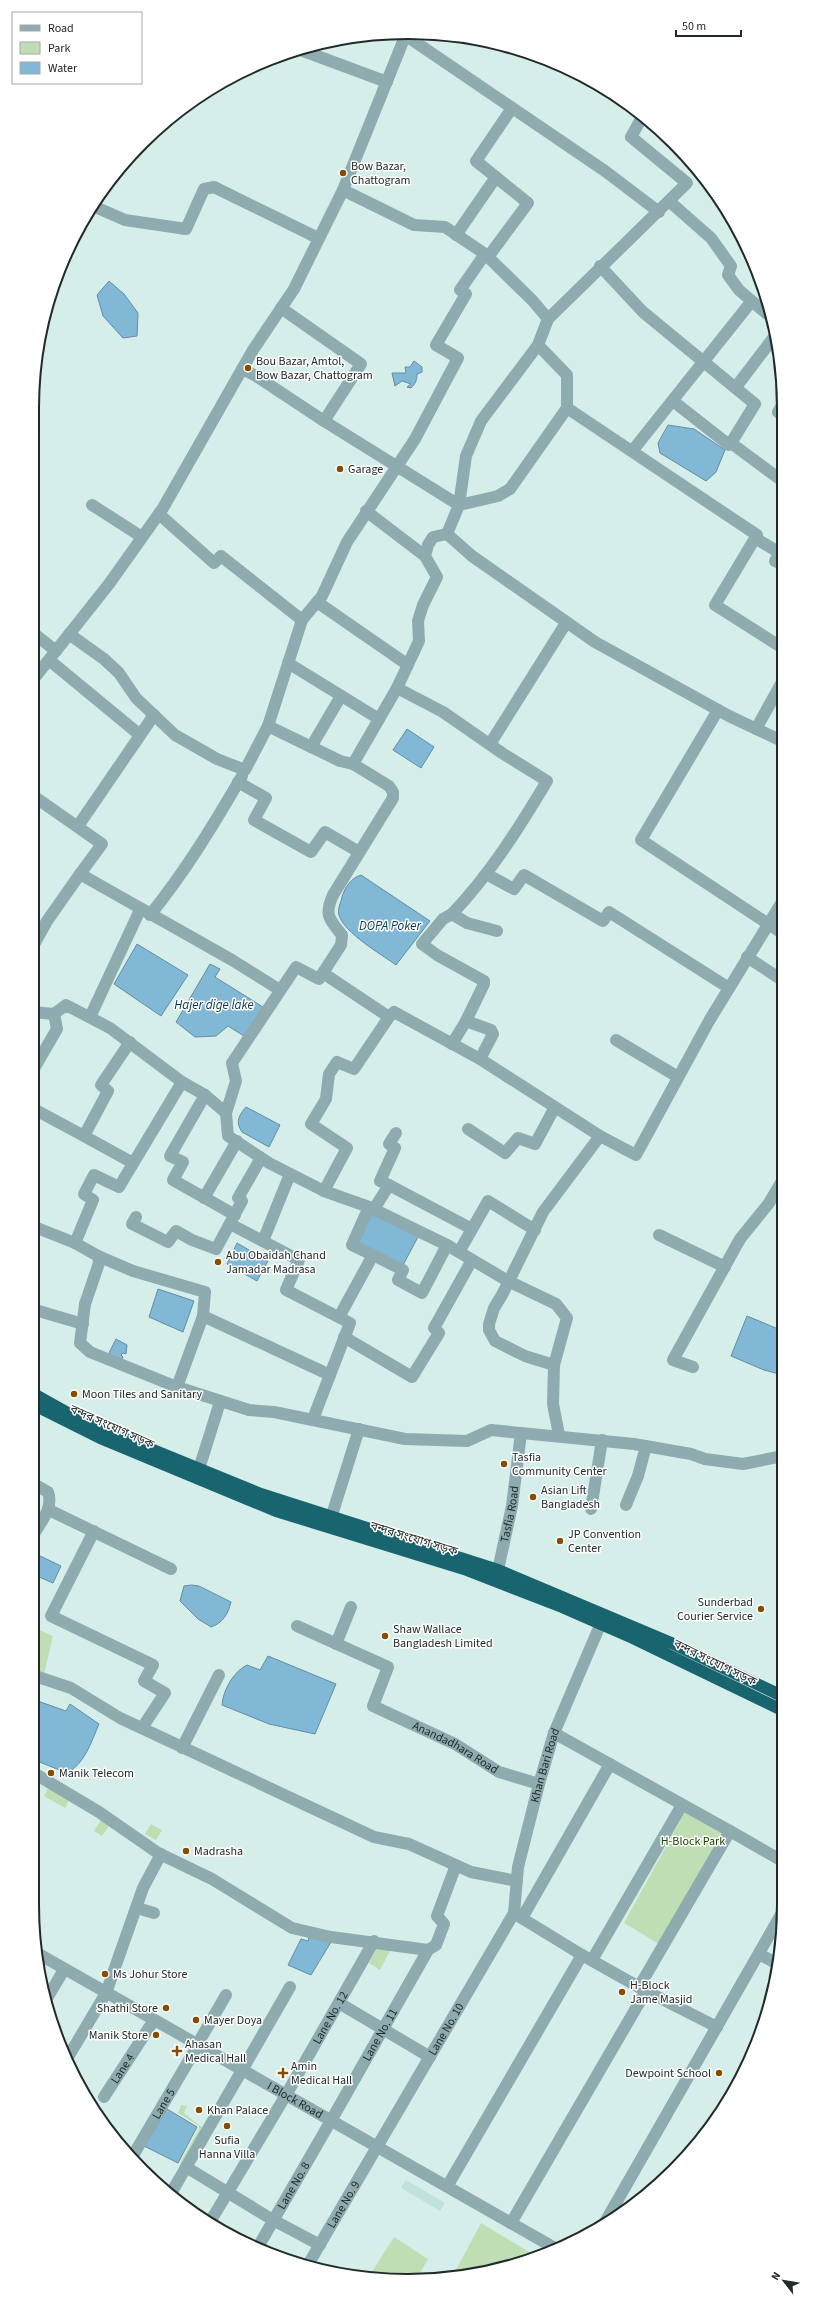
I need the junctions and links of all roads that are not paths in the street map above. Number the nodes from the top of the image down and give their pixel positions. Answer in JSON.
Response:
{"nodes":[{"id":1,"x":404,"y":39,"type":"edge"},
{"id":2,"x":413,"y":39,"type":"edge"},
{"id":3,"x":309,"y":53,"type":"edge"},
{"id":4,"x":387,"y":82,"type":"junction"},
{"id":5,"x":512,"y":108,"type":"junction"},
{"id":6,"x":640,"y":121,"type":"edge"},
{"id":7,"x":496,"y":177,"type":"junction"},
{"id":8,"x":343,"y":190,"type":"junction"},
{"id":9,"x":670,"y":202,"type":"junction"},
{"id":10,"x":98,"y":208,"type":"edge"},
{"id":11,"x":659,"y":212,"type":"junction"},
{"id":12,"x":456,"y":235,"type":"junction"},
{"id":13,"x":318,"y":238,"type":"junction"},
{"id":14,"x":486,"y":256,"type":"junction"},
{"id":15,"x":600,"y":266,"type":"junction"},
{"id":16,"x":751,"y":302,"type":"junction"},
{"id":17,"x":281,"y":308,"type":"junction"},
{"id":18,"x":764,"y":312,"type":"edge"},
{"id":19,"x":548,"y":319,"type":"junction"},
{"id":20,"x":771,"y":341,"type":"edge"},
{"id":21,"x":538,"y":345,"type":"junction"},
{"id":22,"x":704,"y":362,"type":"junction"},
{"id":23,"x":242,"y":369,"type":"junction"},
{"id":24,"x":736,"y":387,"type":"junction"},
{"id":25,"x":673,"y":401,"type":"junction"},
{"id":26,"x":567,"y":408,"type":"junction"},
{"id":27,"x":324,"y":421,"type":"junction"},
{"id":28,"x":731,"y":443,"type":"junction"},
{"id":29,"x":633,"y":450,"type":"junction"},
{"id":30,"x":396,"y":465,"type":"junction"},
{"id":31,"x":777,"y":477,"type":"edge"},
{"id":32,"x":92,"y":505,"type":"dead end"},
{"id":33,"x":459,"y":505,"type":"junction"},
{"id":34,"x":366,"y":511,"type":"junction"},
{"id":35,"x":159,"y":514,"type":"junction"},
{"id":36,"x":447,"y":534,"type":"junction"},
{"id":37,"x":142,"y":537,"type":"junction"},
{"id":38,"x":755,"y":538,"type":"junction"},
{"id":39,"x":777,"y":553,"type":"edge"},
{"id":40,"x":425,"y":556,"type":"junction"},
{"id":41,"x":317,"y":602,"type":"junction"},
{"id":42,"x":302,"y":620,"type":"junction"},
{"id":43,"x":566,"y":623,"type":"junction"},
{"id":44,"x":69,"y":634,"type":"junction"},
{"id":45,"x":39,"y":638,"type":"edge"},
{"id":46,"x":777,"y":644,"type":"edge"},
{"id":47,"x":56,"y":651,"type":"junction"},
{"id":48,"x":48,"y":660,"type":"junction"},
{"id":49,"x":288,"y":663,"type":"junction"},
{"id":50,"x":408,"y":665,"type":"junction"},
{"id":51,"x":39,"y":672,"type":"edge"},
{"id":52,"x":397,"y":688,"type":"junction"},
{"id":53,"x":777,"y":691,"type":"edge"},
{"id":54,"x":341,"y":696,"type":"junction"},
{"id":55,"x":718,"y":710,"type":"junction"},
{"id":56,"x":154,"y":715,"type":"junction"},
{"id":57,"x":379,"y":719,"type":"junction"},
{"id":58,"x":268,"y":726,"type":"junction"},
{"id":59,"x":756,"y":729,"type":"junction"},
{"id":60,"x":140,"y":735,"type":"junction"},
{"id":61,"x":777,"y":739,"type":"edge"},
{"id":62,"x":490,"y":744,"type":"junction"},
{"id":63,"x":311,"y":747,"type":"junction"},
{"id":64,"x":353,"y":764,"type":"junction"},
{"id":65,"x":245,"y":770,"type":"junction"},
{"id":66,"x":238,"y":782,"type":"junction"},
{"id":67,"x":39,"y":800,"type":"edge"},
{"id":68,"x":78,"y":826,"type":"junction"},
{"id":69,"x":359,"y":852,"type":"junction"},
{"id":70,"x":80,"y":874,"type":"junction"},
{"id":71,"x":486,"y":874,"type":"junction"},
{"id":72,"x":777,"y":910,"type":"edge"},
{"id":73,"x":145,"y":912,"type":"junction"},
{"id":74,"x":452,"y":914,"type":"junction"},
{"id":75,"x":768,"y":923,"type":"junction"},
{"id":76,"x":777,"y":929,"type":"edge"},
{"id":77,"x":497,"y":931,"type":"dead end"},
{"id":78,"x":39,"y":936,"type":"edge"},
{"id":79,"x":747,"y":957,"type":"junction"},
{"id":80,"x":323,"y":973,"type":"junction"},
{"id":81,"x":777,"y":977,"type":"edge"},
{"id":82,"x":729,"y":988,"type":"junction"},
{"id":83,"x":280,"y":990,"type":"junction"},
{"id":84,"x":39,"y":1013,"type":"edge"},
{"id":85,"x":54,"y":1014,"type":"junction"},
{"id":86,"x":90,"y":1017,"type":"junction"},
{"id":87,"x":389,"y":1017,"type":"junction"},
{"id":88,"x":466,"y":1021,"type":"junction"},
{"id":89,"x":616,"y":1040,"type":"dead end"},
{"id":90,"x":130,"y":1042,"type":"junction"},
{"id":91,"x":452,"y":1044,"type":"junction"},
{"id":92,"x":480,"y":1059,"type":"junction"},
{"id":93,"x":39,"y":1060,"type":"edge"},
{"id":94,"x":678,"y":1077,"type":"junction"},
{"id":95,"x":182,"y":1082,"type":"junction"},
{"id":96,"x":205,"y":1095,"type":"junction"},
{"id":97,"x":555,"y":1107,"type":"junction"},
{"id":98,"x":39,"y":1112,"type":"edge"},
{"id":99,"x":226,"y":1113,"type":"junction"},
{"id":100,"x":468,"y":1129,"type":"dead end"},
{"id":101,"x":396,"y":1133,"type":"dead end"},
{"id":102,"x":84,"y":1136,"type":"junction"},
{"id":103,"x":600,"y":1136,"type":"junction"},
{"id":104,"x":237,"y":1141,"type":"junction"},
{"id":105,"x":261,"y":1158,"type":"junction"},
{"id":106,"x":133,"y":1163,"type":"junction"},
{"id":107,"x":290,"y":1174,"type":"junction"},
{"id":108,"x":389,"y":1185,"type":"junction"},
{"id":109,"x":777,"y":1189,"type":"edge"},
{"id":110,"x":324,"y":1191,"type":"junction"},
{"id":111,"x":204,"y":1198,"type":"junction"},
{"id":112,"x":371,"y":1208,"type":"junction"},
{"id":113,"x":136,"y":1217,"type":"dead end"},
{"id":114,"x":232,"y":1219,"type":"junction"},
{"id":115,"x":39,"y":1229,"type":"edge"},
{"id":116,"x":472,"y":1229,"type":"junction"},
{"id":117,"x":535,"y":1230,"type":"junction"},
{"id":118,"x":659,"y":1235,"type":"dead end"},
{"id":119,"x":263,"y":1241,"type":"junction"},
{"id":120,"x":75,"y":1243,"type":"junction"},
{"id":121,"x":447,"y":1245,"type":"junction"},
{"id":122,"x":459,"y":1252,"type":"junction"},
{"id":123,"x":373,"y":1255,"type":"junction"},
{"id":124,"x":98,"y":1256,"type":"junction"},
{"id":125,"x":472,"y":1260,"type":"junction"},
{"id":126,"x":725,"y":1267,"type":"junction"},
{"id":127,"x":508,"y":1281,"type":"junction"},
{"id":128,"x":39,"y":1314,"type":"edge"},
{"id":129,"x":203,"y":1316,"type":"junction"},
{"id":130,"x":339,"y":1317,"type":"junction"},
{"id":131,"x":83,"y":1324,"type":"junction"},
{"id":132,"x":344,"y":1337,"type":"junction"},
{"id":133,"x":554,"y":1365,"type":"junction"},
{"id":134,"x":694,"y":1367,"type":"dead end"},
{"id":135,"x":330,"y":1375,"type":"junction"},
{"id":136,"x":177,"y":1387,"type":"junction"},
{"id":137,"x":39,"y":1397,"type":"edge"},
{"id":138,"x":220,"y":1402,"type":"junction"},
{"id":139,"x":39,"y":1408,"type":"edge"},
{"id":140,"x":313,"y":1420,"type":"junction"},
{"id":141,"x":359,"y":1429,"type":"junction"},
{"id":142,"x":521,"y":1433,"type":"junction"},
{"id":143,"x":559,"y":1435,"type":"junction"},
{"id":144,"x":602,"y":1440,"type":"junction"},
{"id":145,"x":646,"y":1446,"type":"junction"},
{"id":146,"x":777,"y":1457,"type":"edge"},
{"id":147,"x":199,"y":1469,"type":"junction"},
{"id":148,"x":39,"y":1487,"type":"edge"},
{"id":149,"x":626,"y":1505,"type":"dead end"},
{"id":150,"x":591,"y":1509,"type":"dead end"},
{"id":151,"x":49,"y":1510,"type":"junction"},
{"id":152,"x":331,"y":1518,"type":"junction"},
{"id":153,"x":39,"y":1526,"type":"edge"},
{"id":154,"x":94,"y":1531,"type":"junction"},
{"id":155,"x":171,"y":1569,"type":"dead end"},
{"id":156,"x":498,"y":1570,"type":"junction"},
{"id":157,"x":351,"y":1607,"type":"dead end"},
{"id":158,"x":600,"y":1623,"type":"junction"},
{"id":159,"x":297,"y":1626,"type":"dead end"},
{"id":160,"x":336,"y":1644,"type":"junction"},
{"id":161,"x":219,"y":1676,"type":"dead end"},
{"id":162,"x":39,"y":1677,"type":"edge"},
{"id":163,"x":777,"y":1694,"type":"edge"},
{"id":164,"x":777,"y":1708,"type":"edge"},
{"id":165,"x":142,"y":1728,"type":"junction"},
{"id":166,"x":554,"y":1733,"type":"junction"},
{"id":167,"x":182,"y":1748,"type":"junction"},
{"id":168,"x":610,"y":1764,"type":"junction"},
{"id":169,"x":39,"y":1776,"type":"edge"},
{"id":170,"x":539,"y":1784,"type":"junction"},
{"id":171,"x":682,"y":1805,"type":"junction"},
{"id":172,"x":730,"y":1831,"type":"junction"},
{"id":173,"x":161,"y":1854,"type":"junction"},
{"id":174,"x":777,"y":1858,"type":"edge"},
{"id":175,"x":456,"y":1865,"type":"junction"},
{"id":176,"x":517,"y":1881,"type":"junction"},
{"id":177,"x":137,"y":1908,"type":"junction"},
{"id":178,"x":154,"y":1913,"type":"dead end"},
{"id":179,"x":518,"y":1916,"type":"junction"},
{"id":180,"x":776,"y":1923,"type":"edge"},
{"id":181,"x":374,"y":1942,"type":"junction"},
{"id":182,"x":428,"y":1950,"type":"junction"},
{"id":183,"x":759,"y":1954,"type":"junction"},
{"id":184,"x":43,"y":1956,"type":"edge"},
{"id":185,"x":587,"y":1958,"type":"junction"},
{"id":186,"x":773,"y":1962,"type":"edge"},
{"id":187,"x":44,"y":1963,"type":"edge"},
{"id":188,"x":62,"y":1973,"type":"junction"},
{"id":189,"x":290,"y":1987,"type":"dead end"},
{"id":190,"x":643,"y":1989,"type":"junction"},
{"id":191,"x":50,"y":1993,"type":"edge"},
{"id":192,"x":105,"y":1995,"type":"junction"},
{"id":193,"x":226,"y":1995,"type":"dead end"},
{"id":194,"x":339,"y":2003,"type":"junction"},
{"id":195,"x":153,"y":2022,"type":"junction"},
{"id":196,"x":717,"y":2027,"type":"junction"},
{"id":197,"x":383,"y":2030,"type":"junction"},
{"id":198,"x":196,"y":2047,"type":"junction"},
{"id":199,"x":70,"y":2053,"type":"edge"},
{"id":200,"x":430,"y":2057,"type":"junction"},
{"id":201,"x":240,"y":2073,"type":"junction"},
{"id":202,"x":104,"y":2097,"type":"dead end"},
{"id":203,"x":284,"y":2097,"type":"junction"},
{"id":204,"x":331,"y":2122,"type":"junction"},
{"id":205,"x":376,"y":2148,"type":"junction"},
{"id":206,"x":135,"y":2152,"type":"edge"},
{"id":207,"x":186,"y":2167,"type":"junction"},
{"id":208,"x":448,"y":2185,"type":"junction"},
{"id":209,"x":173,"y":2189,"type":"edge"},
{"id":210,"x":228,"y":2192,"type":"junction"},
{"id":211,"x":610,"y":2214,"type":"edge"},
{"id":212,"x":212,"y":2218,"type":"edge"},
{"id":213,"x":273,"y":2220,"type":"junction"},
{"id":214,"x":511,"y":2223,"type":"junction"},
{"id":215,"x":260,"y":2243,"type":"edge"},
{"id":216,"x":320,"y":2245,"type":"junction"},
{"id":217,"x":551,"y":2245,"type":"edge"},
{"id":218,"x":543,"y":2248,"type":"edge"},
{"id":219,"x":311,"y":2261,"type":"edge"}],
"edges":[{"from":1,"to":4,"type":"street"},
{"from":2,"to":5,"type":"street"},
{"from":3,"to":4,"type":"street"},
{"from":4,"to":8,"type":"street"},
{"from":5,"to":7,"type":"street"},
{"from":5,"to":11,"type":"street"},
{"from":6,"to":9,"type":"street"},
{"from":7,"to":12,"type":"street"},
{"from":7,"to":14,"type":"street"},
{"from":8,"to":12,"type":"street"},
{"from":8,"to":13,"type":"street"},
{"from":9,"to":11,"type":"street"},
{"from":9,"to":16,"type":"street"},
{"from":10,"to":13,"type":"street"},
{"from":11,"to":15,"type":"street"},
{"from":12,"to":14,"type":"street"},
{"from":13,"to":17,"type":"street"},
{"from":14,"to":19,"type":"street"},
{"from":14,"to":30,"type":"street"},
{"from":15,"to":19,"type":"street"},
{"from":15,"to":22,"type":"street"},
{"from":16,"to":18,"type":"street"},
{"from":16,"to":22,"type":"street"},
{"from":17,"to":23,"type":"street"},
{"from":17,"to":27,"type":"street"},
{"from":19,"to":21,"type":"street"},
{"from":20,"to":24,"type":"street"},
{"from":21,"to":26,"type":"street"},
{"from":21,"to":33,"type":"street"},
{"from":22,"to":24,"type":"street"},
{"from":22,"to":25,"type":"street"},
{"from":23,"to":27,"type":"street"},
{"from":23,"to":35,"type":"street"},
{"from":24,"to":28,"type":"street"},
{"from":25,"to":28,"type":"street"},
{"from":25,"to":29,"type":"street"},
{"from":26,"to":29,"type":"street"},
{"from":26,"to":33,"type":"street"},
{"from":27,"to":30,"type":"street"},
{"from":28,"to":31,"type":"street"},
{"from":29,"to":38,"type":"street"},
{"from":30,"to":33,"type":"street"},
{"from":30,"to":34,"type":"street"},
{"from":32,"to":37,"type":"street"},
{"from":33,"to":36,"type":"street"},
{"from":34,"to":40,"type":"street"},
{"from":34,"to":41,"type":"street"},
{"from":35,"to":37,"type":"street"},
{"from":35,"to":42,"type":"street"},
{"from":36,"to":40,"type":"street"},
{"from":36,"to":43,"type":"street"},
{"from":37,"to":44,"type":"street"},
{"from":38,"to":39,"type":"street"},
{"from":38,"to":46,"type":"street"},
{"from":40,"to":50,"type":"street"},
{"from":41,"to":42,"type":"street"},
{"from":41,"to":50,"type":"street"},
{"from":42,"to":49,"type":"street"},
{"from":43,"to":55,"type":"street"},
{"from":43,"to":62,"type":"street"},
{"from":44,"to":47,"type":"street"},
{"from":44,"to":56,"type":"street"},
{"from":45,"to":47,"type":"street"},
{"from":47,"to":48,"type":"street"},
{"from":48,"to":51,"type":"street"},
{"from":48,"to":60,"type":"street"},
{"from":49,"to":54,"type":"street"},
{"from":49,"to":58,"type":"street"},
{"from":50,"to":52,"type":"street"},
{"from":52,"to":57,"type":"street"},
{"from":52,"to":62,"type":"street"},
{"from":53,"to":59,"type":"street"},
{"from":54,"to":57,"type":"street"},
{"from":54,"to":63,"type":"street"},
{"from":55,"to":59,"type":"street"},
{"from":55,"to":75,"type":"street"},
{"from":56,"to":60,"type":"street"},
{"from":56,"to":65,"type":"street"},
{"from":57,"to":64,"type":"street"},
{"from":58,"to":63,"type":"street"},
{"from":58,"to":65,"type":"street"},
{"from":59,"to":61,"type":"street"},
{"from":60,"to":68,"type":"street"},
{"from":62,"to":71,"type":"street"},
{"from":63,"to":64,"type":"street"},
{"from":64,"to":69,"type":"street"},
{"from":65,"to":66,"type":"street"},
{"from":66,"to":69,"type":"street"},
{"from":66,"to":73,"type":"street"},
{"from":67,"to":68,"type":"street"},
{"from":68,"to":70,"type":"street"},
{"from":69,"to":80,"type":"street"},
{"from":70,"to":73,"type":"street"},
{"from":70,"to":78,"type":"street"},
{"from":71,"to":74,"type":"street"},
{"from":71,"to":82,"type":"street"},
{"from":72,"to":75,"type":"street"},
{"from":73,"to":83,"type":"street"},
{"from":73,"to":86,"type":"street"},
{"from":74,"to":77,"type":"street"},
{"from":74,"to":88,"type":"street"},
{"from":75,"to":76,"type":"street"},
{"from":75,"to":79,"type":"street"},
{"from":79,"to":81,"type":"street"},
{"from":79,"to":82,"type":"street"},
{"from":80,"to":83,"type":"street"},
{"from":80,"to":87,"type":"street"},
{"from":82,"to":94,"type":"street"},
{"from":83,"to":99,"type":"street"},
{"from":84,"to":85,"type":"street"},
{"from":85,"to":86,"type":"street"},
{"from":85,"to":93,"type":"street"},
{"from":86,"to":90,"type":"street"},
{"from":87,"to":91,"type":"street"},
{"from":87,"to":110,"type":"street"},
{"from":88,"to":91,"type":"street"},
{"from":88,"to":92,"type":"street"},
{"from":89,"to":94,"type":"street"},
{"from":90,"to":95,"type":"street"},
{"from":90,"to":102,"type":"street"},
{"from":91,"to":92,"type":"street"},
{"from":92,"to":97,"type":"street"},
{"from":94,"to":103,"type":"street"},
{"from":95,"to":96,"type":"street"},
{"from":95,"to":106,"type":"street"},
{"from":96,"to":99,"type":"street"},
{"from":96,"to":111,"type":"street"},
{"from":97,"to":100,"type":"street"},
{"from":97,"to":103,"type":"street"},
{"from":98,"to":102,"type":"street"},
{"from":99,"to":104,"type":"street"},
{"from":101,"to":108,"type":"street"},
{"from":102,"to":106,"type":"street"},
{"from":103,"to":117,"type":"street"},
{"from":104,"to":105,"type":"street"},
{"from":104,"to":111,"type":"street"},
{"from":105,"to":107,"type":"street"},
{"from":105,"to":114,"type":"street"},
{"from":106,"to":120,"type":"street"},
{"from":107,"to":110,"type":"street"},
{"from":107,"to":119,"type":"street"},
{"from":108,"to":112,"type":"street"},
{"from":108,"to":116,"type":"street"},
{"from":109,"to":126,"type":"street"},
{"from":110,"to":112,"type":"street"},
{"from":111,"to":114,"type":"street"},
{"from":112,"to":121,"type":"street"},
{"from":112,"to":123,"type":"street"},
{"from":113,"to":114,"type":"street"},
{"from":114,"to":119,"type":"street"},
{"from":115,"to":120,"type":"street"},
{"from":116,"to":117,"type":"street"},
{"from":116,"to":122,"type":"street"},
{"from":117,"to":127,"type":"street"},
{"from":118,"to":126,"type":"street"},
{"from":119,"to":130,"type":"street"},
{"from":120,"to":124,"type":"street"},
{"from":121,"to":122,"type":"street"},
{"from":121,"to":123,"type":"street"},
{"from":122,"to":125,"type":"street"},
{"from":123,"to":130,"type":"street"},
{"from":124,"to":129,"type":"street"},
{"from":124,"to":131,"type":"street"},
{"from":125,"to":127,"type":"street"},
{"from":125,"to":132,"type":"street"},
{"from":126,"to":134,"type":"street"},
{"from":127,"to":133,"type":"street"},
{"from":127,"to":133,"type":"street"},
{"from":128,"to":131,"type":"street"},
{"from":129,"to":135,"type":"street"},
{"from":129,"to":136,"type":"street"},
{"from":130,"to":132,"type":"street"},
{"from":131,"to":136,"type":"street"},
{"from":132,"to":135,"type":"street"},
{"from":133,"to":143,"type":"street"},
{"from":135,"to":140,"type":"street"},
{"from":136,"to":138,"type":"street"},
{"from":137,"to":147,"type":"highway","name":"বন্দর সংযোগ সড়ক"},
{"from":138,"to":140,"type":"street"},
{"from":138,"to":147,"type":"street"},
{"from":139,"to":158,"type":"highway","name":"বন্দর সংযোগ সড়ক"},
{"from":140,"to":141,"type":"street"},
{"from":141,"to":142,"type":"street"},
{"from":141,"to":152,"type":"street"},
{"from":142,"to":143,"type":"street"},
{"from":142,"to":156,"type":"street","name":"Tasfia Road"},
{"from":143,"to":144,"type":"street"},
{"from":144,"to":145,"type":"street"},
{"from":144,"to":150,"type":"street"},
{"from":145,"to":146,"type":"street"},
{"from":145,"to":149,"type":"street"},
{"from":147,"to":152,"type":"highway","name":"বন্দর সংযোগ সড়ক"},
{"from":148,"to":151,"type":"street"},
{"from":151,"to":153,"type":"street"},
{"from":151,"to":154,"type":"street"},
{"from":152,"to":156,"type":"highway","name":"বন্দর সংযোগ সড়ক"},
{"from":154,"to":155,"type":"street"},
{"from":154,"to":165,"type":"street"},
{"from":156,"to":163,"type":"highway","name":"বন্দর সংযোগ সড়ক"},
{"from":157,"to":160,"type":"street"},
{"from":158,"to":164,"type":"highway","name":"বন্দর সংযোগ সড়ক"},
{"from":158,"to":166,"type":"street","name":"Khan Bari Road"},
{"from":159,"to":160,"type":"street"},
{"from":160,"to":170,"type":"street","name":"Anandadhara Road"},
{"from":161,"to":167,"type":"street"},
{"from":162,"to":165,"type":"street"},
{"from":165,"to":167,"type":"street"},
{"from":166,"to":168,"type":"street"},
{"from":166,"to":170,"type":"street","name":"Khan Bari Road"},
{"from":167,"to":175,"type":"street"},
{"from":168,"to":171,"type":"street"},
{"from":168,"to":179,"type":"street","name":"Lane No. 10"},
{"from":169,"to":173,"type":"street"},
{"from":170,"to":176,"type":"street","name":"Khan Bari Road"},
{"from":171,"to":172,"type":"street"},
{"from":171,"to":185,"type":"street"},
{"from":172,"to":174,"type":"street"},
{"from":172,"to":190,"type":"street"},
{"from":173,"to":177,"type":"street"},
{"from":173,"to":181,"type":"street"},
{"from":175,"to":176,"type":"street"},
{"from":175,"to":182,"type":"street","name":"Lane No. 11"},
{"from":176,"to":179,"type":"street","name":"Khan Bari Road"},
{"from":177,"to":178,"type":"street"},
{"from":177,"to":192,"type":"street"},
{"from":179,"to":185,"type":"street"},
{"from":179,"to":200,"type":"street","name":"Lane No. 10"},
{"from":180,"to":183,"type":"street"},
{"from":181,"to":182,"type":"street"},
{"from":181,"to":194,"type":"street","name":"Lane No. 12"},
{"from":182,"to":197,"type":"street","name":"Lane No. 11"},
{"from":183,"to":186,"type":"street"},
{"from":183,"to":196,"type":"street"},
{"from":184,"to":192,"type":"street","name":"I Block Road"},
{"from":185,"to":190,"type":"street"},
{"from":185,"to":208,"type":"street"},
{"from":187,"to":188,"type":"street","name":"I Block Road"},
{"from":188,"to":191,"type":"street"},
{"from":188,"to":192,"type":"street","name":"I Block Road"},
{"from":189,"to":201,"type":"street"},
{"from":190,"to":196,"type":"street"},
{"from":190,"to":214,"type":"street"},
{"from":192,"to":195,"type":"street","name":"I Block Road"},
{"from":192,"to":199,"type":"street"},
{"from":193,"to":198,"type":"street","name":"Lane 5"},
{"from":194,"to":197,"type":"street"},
{"from":194,"to":203,"type":"street","name":"Lane No. 12"},
{"from":195,"to":198,"type":"street","name":"I Block Road"},
{"from":195,"to":202,"type":"street","name":"Lane 4"},
{"from":196,"to":211,"type":"street"},
{"from":197,"to":200,"type":"street"},
{"from":197,"to":204,"type":"street","name":"Lane No. 11"},
{"from":198,"to":201,"type":"street","name":"I Block Road"},
{"from":198,"to":206,"type":"street","name":"Lane 5"},
{"from":200,"to":205,"type":"street","name":"Lane No. 10"},
{"from":201,"to":203,"type":"street","name":"I Block Road"},
{"from":201,"to":207,"type":"street"},
{"from":203,"to":204,"type":"street","name":"I Block Road"},
{"from":203,"to":210,"type":"street","name":"Lane No. 12"},
{"from":204,"to":205,"type":"street","name":"I Block Road"},
{"from":204,"to":213,"type":"street","name":"Lane No. 8"},
{"from":205,"to":208,"type":"street","name":"I Block Road"},
{"from":205,"to":216,"type":"street","name":"Lane No. 9"},
{"from":205,"to":218,"type":"street","name":"I Block Road"},
{"from":207,"to":209,"type":"street"},
{"from":207,"to":210,"type":"street"},
{"from":208,"to":214,"type":"street","name":"I Block Road"},
{"from":210,"to":212,"type":"street","name":"Lane No. 12"},
{"from":210,"to":213,"type":"street"},
{"from":213,"to":215,"type":"street","name":"Lane No. 8"},
{"from":213,"to":216,"type":"street"},
{"from":214,"to":217,"type":"street","name":"I Block Road"},
{"from":216,"to":219,"type":"street","name":"Lane No. 9"}]}
